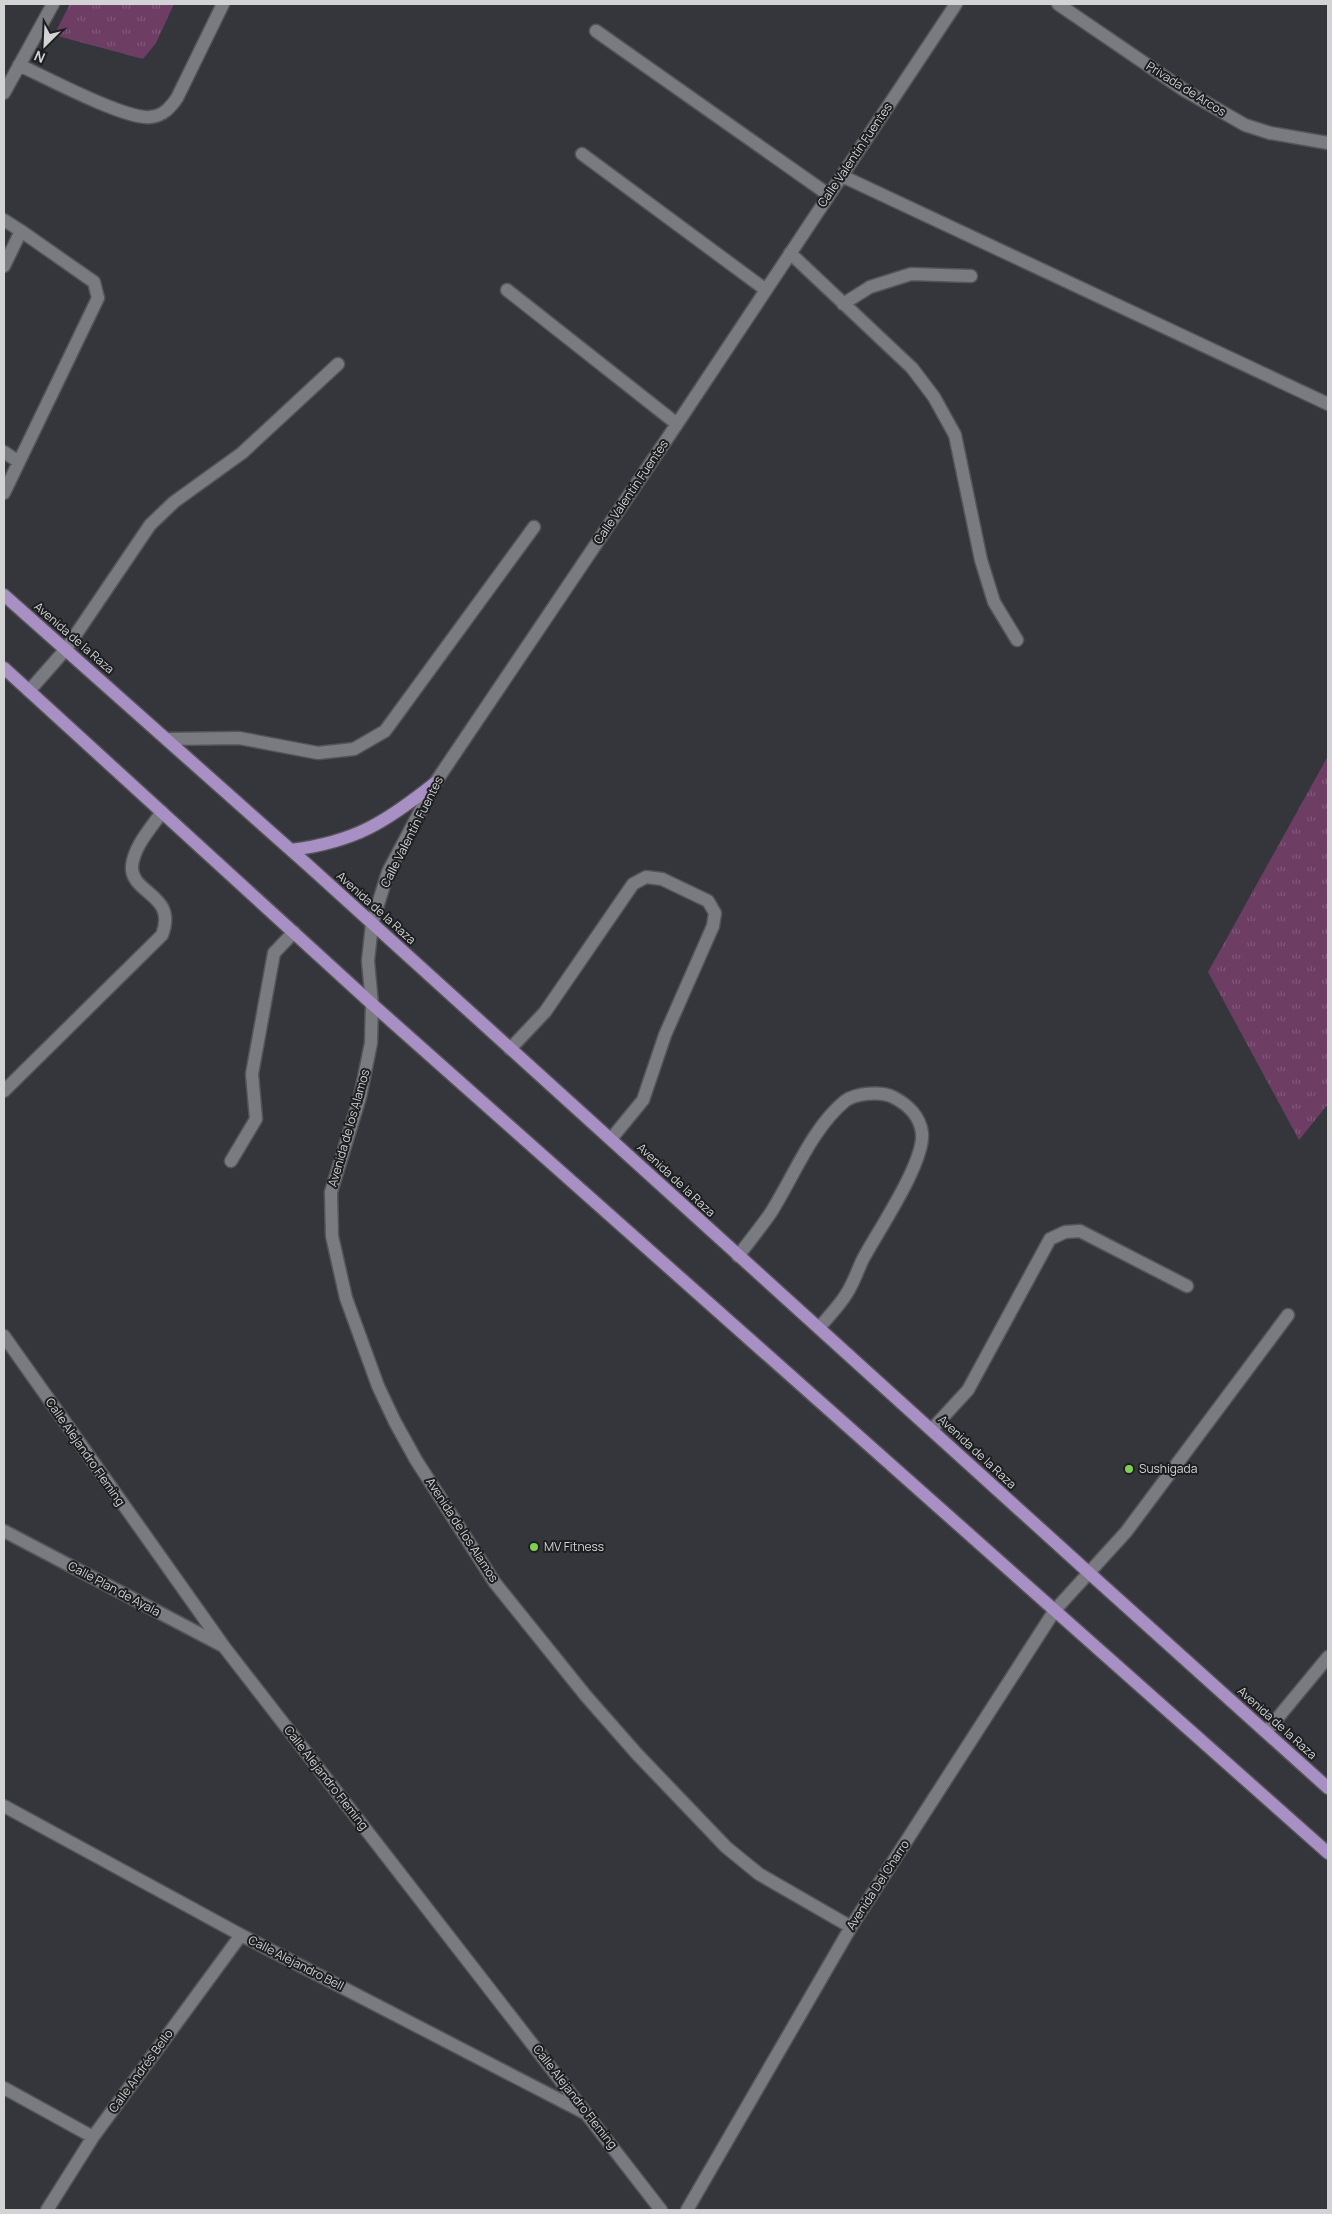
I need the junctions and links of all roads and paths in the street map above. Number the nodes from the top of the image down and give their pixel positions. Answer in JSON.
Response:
{"nodes":[{"id":1,"x":53,"y":4,"type":"edge"},
{"id":2,"x":224,"y":4,"type":"edge"},
{"id":3,"x":956,"y":4,"type":"edge"},
{"id":4,"x":1058,"y":4,"type":"edge"},
{"id":5,"x":596,"y":31,"type":"dead end"},
{"id":6,"x":19,"y":65,"type":"junction"},
{"id":7,"x":4,"y":93,"type":"edge"},
{"id":8,"x":1328,"y":143,"type":"edge"},
{"id":9,"x":582,"y":154,"type":"dead end"},
{"id":10,"x":842,"y":176,"type":"junction"},
{"id":11,"x":829,"y":195,"type":"junction"},
{"id":12,"x":4,"y":220,"type":"edge"},
{"id":13,"x":21,"y":231,"type":"junction"},
{"id":14,"x":790,"y":253,"type":"junction"},
{"id":15,"x":4,"y":266,"type":"edge"},
{"id":16,"x":971,"y":276,"type":"dead end"},
{"id":17,"x":507,"y":290,"type":"dead end"},
{"id":18,"x":766,"y":290,"type":"junction"},
{"id":19,"x":844,"y":304,"type":"junction"},
{"id":20,"x":338,"y":364,"type":"dead end"},
{"id":21,"x":1328,"y":404,"type":"edge"},
{"id":22,"x":677,"y":424,"type":"junction"},
{"id":23,"x":4,"y":452,"type":"edge"},
{"id":24,"x":19,"y":462,"type":"junction"},
{"id":25,"x":4,"y":493,"type":"edge"},
{"id":26,"x":534,"y":528,"type":"dead end"},
{"id":27,"x":4,"y":595,"type":"edge"},
{"id":28,"x":1017,"y":640,"type":"dead end"},
{"id":29,"x":66,"y":649,"type":"junction"},
{"id":30,"x":4,"y":668,"type":"edge"},
{"id":31,"x":29,"y":691,"type":"junction"},
{"id":32,"x":167,"y":739,"type":"junction"},
{"id":33,"x":435,"y":782,"type":"junction"},
{"id":34,"x":162,"y":812,"type":"junction"},
{"id":35,"x":291,"y":850,"type":"junction"},
{"id":36,"x":372,"y":924,"type":"junction"},
{"id":37,"x":294,"y":932,"type":"junction"},
{"id":38,"x":372,"y":1004,"type":"junction"},
{"id":39,"x":510,"y":1049,"type":"junction"},
{"id":40,"x":4,"y":1091,"type":"edge"},
{"id":41,"x":611,"y":1139,"type":"junction"},
{"id":42,"x":231,"y":1161,"type":"dead end"},
{"id":43,"x":738,"y":1256,"type":"junction"},
{"id":44,"x":1187,"y":1286,"type":"dead end"},
{"id":45,"x":1288,"y":1315,"type":"dead end"},
{"id":46,"x":819,"y":1328,"type":"junction"},
{"id":47,"x":4,"y":1336,"type":"edge"},
{"id":48,"x":932,"y":1429,"type":"junction"},
{"id":49,"x":4,"y":1531,"type":"edge"},
{"id":50,"x":1088,"y":1572,"type":"junction"},
{"id":51,"x":1055,"y":1610,"type":"junction"},
{"id":52,"x":225,"y":1648,"type":"junction"},
{"id":53,"x":1328,"y":1657,"type":"edge"},
{"id":54,"x":1266,"y":1732,"type":"junction"},
{"id":55,"x":1328,"y":1788,"type":"edge"},
{"id":56,"x":4,"y":1806,"type":"edge"},
{"id":57,"x":1328,"y":1853,"type":"edge"},
{"id":58,"x":851,"y":1927,"type":"junction"},
{"id":59,"x":241,"y":1935,"type":"junction"},
{"id":60,"x":4,"y":2088,"type":"edge"},
{"id":61,"x":590,"y":2116,"type":"junction"},
{"id":62,"x":93,"y":2137,"type":"junction"},
{"id":63,"x":47,"y":2210,"type":"edge"},
{"id":64,"x":661,"y":2210,"type":"edge"},
{"id":65,"x":687,"y":2210,"type":"edge"}],
"edges":[{"from":1,"to":6,"type":"street"},
{"from":2,"to":6,"type":"street"},
{"from":3,"to":10,"type":"street","name":"Calle Valentín Fuentes"},
{"from":4,"to":8,"type":"street","name":"Privada de Arcos"},
{"from":5,"to":11,"type":"street"},
{"from":6,"to":7,"type":"street"},
{"from":9,"to":18,"type":"street"},
{"from":10,"to":11,"type":"street","name":"Calle Valentín Fuentes"},
{"from":10,"to":21,"type":"street"},
{"from":11,"to":14,"type":"street","name":"Calle Valentín Fuentes"},
{"from":12,"to":13,"type":"street"},
{"from":13,"to":15,"type":"street"},
{"from":13,"to":24,"type":"street"},
{"from":14,"to":18,"type":"street","name":"Calle Valentín Fuentes"},
{"from":14,"to":19,"type":"street"},
{"from":16,"to":19,"type":"street"},
{"from":17,"to":22,"type":"street"},
{"from":18,"to":22,"type":"street","name":"Calle Valentín Fuentes"},
{"from":19,"to":28,"type":"street"},
{"from":20,"to":29,"type":"street"},
{"from":22,"to":33,"type":"street","name":"Calle Valentín Fuentes"},
{"from":23,"to":24,"type":"street"},
{"from":24,"to":25,"type":"street"},
{"from":26,"to":32,"type":"street"},
{"from":27,"to":29,"type":"main road","name":"Avenida de la Raza"},
{"from":29,"to":31,"type":"street"},
{"from":29,"to":32,"type":"main road","name":"Avenida de la Raza"},
{"from":30,"to":31,"type":"main road"},
{"from":31,"to":34,"type":"main road"},
{"from":32,"to":35,"type":"main road","name":"Avenida de la Raza"},
{"from":33,"to":35,"type":"main road"},
{"from":33,"to":36,"type":"street","name":"Calle Valentín Fuentes"},
{"from":34,"to":37,"type":"main road"},
{"from":34,"to":40,"type":"street"},
{"from":35,"to":36,"type":"main road","name":"Avenida de la Raza"},
{"from":36,"to":38,"type":"street","name":"Calle Valentín Fuentes"},
{"from":36,"to":39,"type":"main road","name":"Avenida de la Raza"},
{"from":37,"to":38,"type":"main road"},
{"from":37,"to":42,"type":"street"},
{"from":38,"to":51,"type":"main road"},
{"from":38,"to":58,"type":"street","name":"Avenida de los Alamos"},
{"from":39,"to":41,"type":"main road","name":"Avenida de la Raza"},
{"from":39,"to":41,"type":"street"},
{"from":41,"to":43,"type":"main road","name":"Avenida de la Raza"},
{"from":43,"to":46,"type":"main road","name":"Avenida de la Raza"},
{"from":43,"to":46,"type":"street"},
{"from":44,"to":48,"type":"street"},
{"from":45,"to":50,"type":"street","name":"Avenida Del Charro"},
{"from":46,"to":48,"type":"main road","name":"Avenida de la Raza"},
{"from":47,"to":52,"type":"street","name":"Calle Alejandro Fleming"},
{"from":48,"to":50,"type":"main road","name":"Avenida de la Raza"},
{"from":49,"to":52,"type":"street","name":"Calle Plan de Ayala"},
{"from":50,"to":51,"type":"street","name":"Avenida Del Charro"},
{"from":50,"to":54,"type":"main road","name":"Avenida de la Raza"},
{"from":51,"to":57,"type":"main road"},
{"from":51,"to":58,"type":"street","name":"Avenida Del Charro"},
{"from":52,"to":61,"type":"street","name":"Calle Alejandro Fleming"},
{"from":53,"to":54,"type":"street"},
{"from":54,"to":55,"type":"main road","name":"Avenida de la Raza"},
{"from":56,"to":59,"type":"street","name":"Calle Alejandro Bell"},
{"from":58,"to":65,"type":"street","name":"Avenida Del Charro"},
{"from":59,"to":61,"type":"street","name":"Calle Alejandro Bell"},
{"from":59,"to":62,"type":"street","name":"Calle Andrés Bello"},
{"from":60,"to":62,"type":"street"},
{"from":61,"to":64,"type":"street","name":"Calle Alejandro Fleming"},
{"from":62,"to":63,"type":"street","name":"Calle Andrés Bello"}]}
